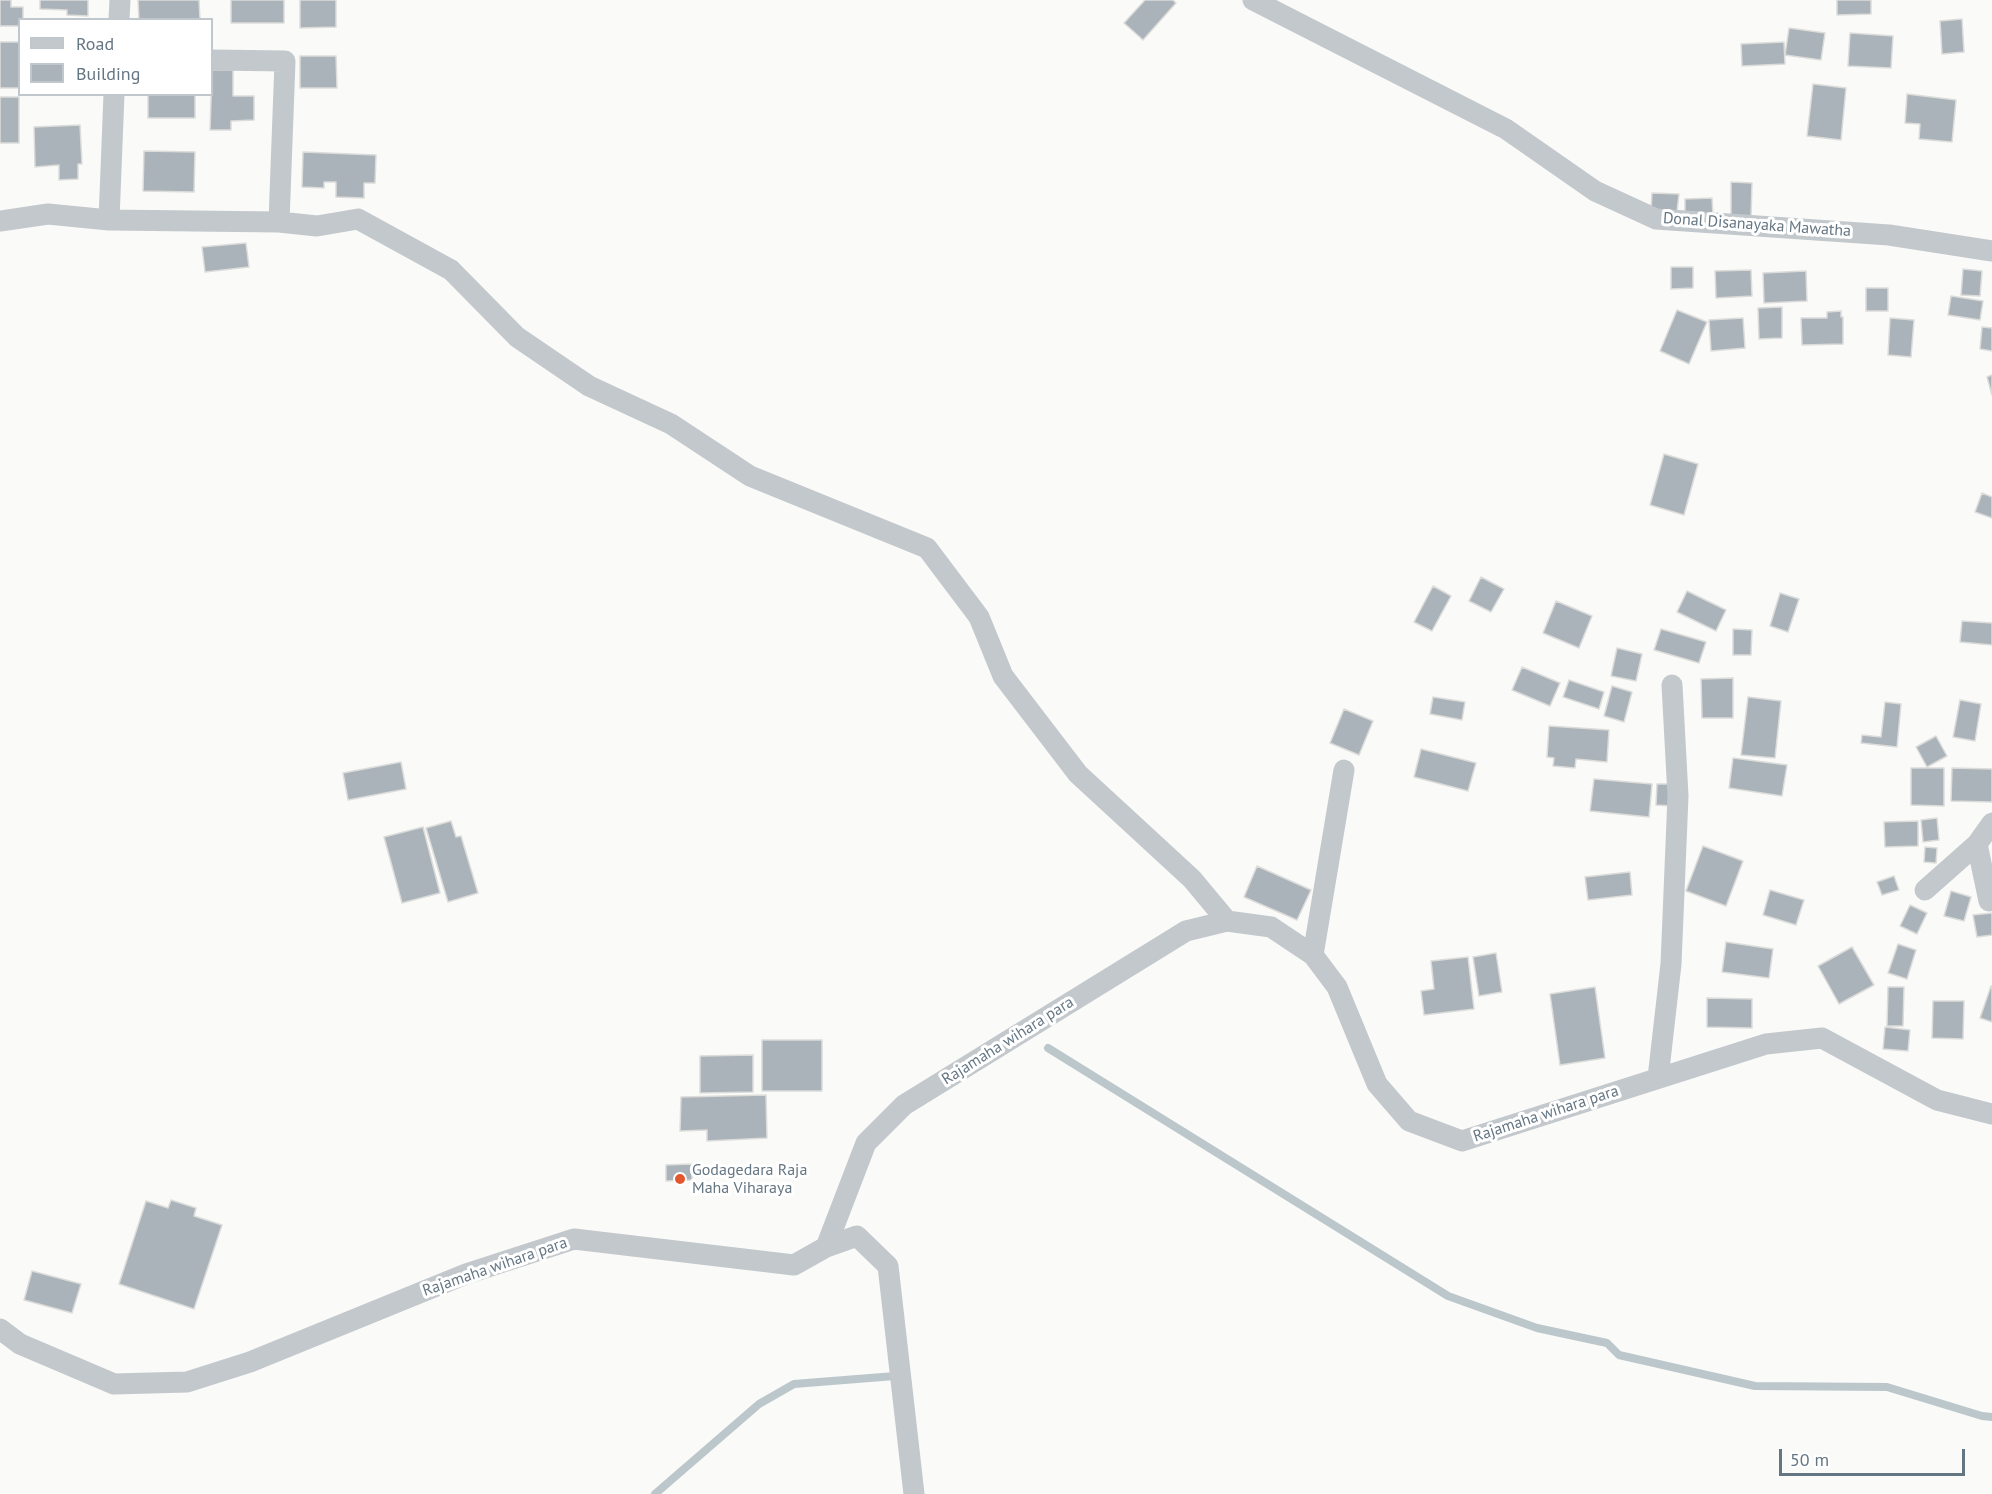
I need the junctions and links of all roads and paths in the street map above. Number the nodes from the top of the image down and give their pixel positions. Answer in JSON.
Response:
{"nodes":[{"id":1,"x":120,"y":0,"type":"edge"},
{"id":2,"x":1253,"y":0,"type":"edge"},
{"id":3,"x":119,"y":18,"type":"edge"},
{"id":4,"x":213,"y":60,"type":"edge"},
{"id":5,"x":114,"y":96,"type":"edge"},
{"id":6,"x":109,"y":220,"type":"junction"},
{"id":7,"x":0,"y":221,"type":"edge"},
{"id":8,"x":279,"y":222,"type":"junction"},
{"id":9,"x":1992,"y":251,"type":"edge"},
{"id":10,"x":1672,"y":685,"type":"dead end"},
{"id":11,"x":1344,"y":770,"type":"dead end"},
{"id":12,"x":1992,"y":823,"type":"edge"},
{"id":13,"x":1977,"y":844,"type":"junction"},
{"id":14,"x":1925,"y":890,"type":"dead end"},
{"id":15,"x":1989,"y":901,"type":"dead end"},
{"id":16,"x":1227,"y":921,"type":"junction"},
{"id":17,"x":1313,"y":955,"type":"junction"},
{"id":18,"x":1658,"y":1078,"type":"junction"},
{"id":19,"x":1992,"y":1114,"type":"edge"},
{"id":20,"x":826,"y":1247,"type":"junction"},
{"id":21,"x":0,"y":1329,"type":"edge"},
{"id":22,"x":914,"y":1494,"type":"edge"}],
"edges":[{"from":1,"to":3,"type":"street"},
{"from":2,"to":9,"type":"street","name":"Donal Disanayaka Mawatha"},
{"from":4,"to":8,"type":"street"},
{"from":5,"to":6,"type":"street"},
{"from":6,"to":7,"type":"street"},
{"from":6,"to":8,"type":"street"},
{"from":8,"to":16,"type":"street"},
{"from":10,"to":18,"type":"street"},
{"from":11,"to":17,"type":"street"},
{"from":12,"to":13,"type":"street"},
{"from":13,"to":14,"type":"street"},
{"from":13,"to":15,"type":"street"},
{"from":16,"to":17,"type":"street","name":"Rajamaha wihara para"},
{"from":16,"to":20,"type":"street","name":"Rajamaha wihara para"},
{"from":17,"to":18,"type":"street","name":"Rajamaha wihara para"},
{"from":18,"to":19,"type":"street","name":"Rajamaha wihara para"},
{"from":20,"to":21,"type":"street","name":"Rajamaha wihara para"},
{"from":20,"to":22,"type":"street"}]}
